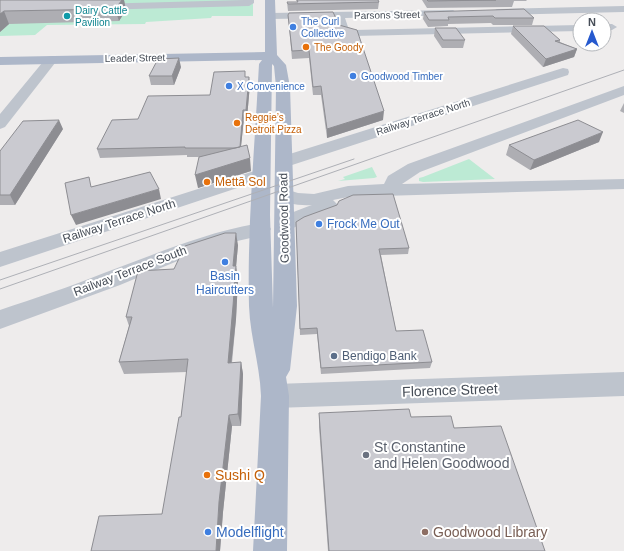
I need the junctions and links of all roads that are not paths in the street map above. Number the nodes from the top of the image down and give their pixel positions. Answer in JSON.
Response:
{"nodes":[{"id":1,"x":270,"y":0,"type":"edge"},
{"id":2,"x":599,"y":0,"type":"edge"},
{"id":3,"x":249,"y":2,"type":"edge"},
{"id":4,"x":83,"y":7,"type":"edge"},
{"id":5,"x":619,"y":10,"type":"edge"},
{"id":6,"x":486,"y":12,"type":"edge"},
{"id":7,"x":464,"y":13,"type":"edge"},
{"id":8,"x":270,"y":16,"type":"junction"},
{"id":9,"x":339,"y":16,"type":"junction"},
{"id":10,"x":572,"y":28,"type":"edge"},
{"id":11,"x":271,"y":56,"type":"junction"},
{"id":12,"x":51,"y":60,"type":"junction"},
{"id":13,"x":0,"y":61,"type":"edge"},
{"id":14,"x":562,"y":72,"type":"dead end"},
{"id":15,"x":624,"y":90,"type":"edge"},
{"id":16,"x":0,"y":124,"type":"edge"},
{"id":17,"x":283,"y":162,"type":"junction"},
{"id":18,"x":261,"y":174,"type":"junction"},
{"id":19,"x":624,"y":184,"type":"edge"},
{"id":20,"x":216,"y":189,"type":"junction"},
{"id":21,"x":391,"y":190,"type":"junction"},
{"id":22,"x":284,"y":195,"type":"junction"},
{"id":23,"x":261,"y":200,"type":"junction"},
{"id":24,"x":286,"y":225,"type":"junction"},
{"id":25,"x":261,"y":229,"type":"junction"},
{"id":26,"x":0,"y":260,"type":"edge"},
{"id":27,"x":0,"y":320,"type":"edge"},
{"id":28,"x":624,"y":384,"type":"edge"},
{"id":29,"x":275,"y":390,"type":"junction"},
{"id":30,"x":270,"y":551,"type":"edge"}],
"edges":[{"from":1,"to":8,"type":"main road","name":"Goodwood Road"},
{"from":2,"to":5,"type":"street"},
{"from":3,"to":4,"type":"street"},
{"from":5,"to":6,"type":"street"},
{"from":7,"to":9,"type":"street","name":"Parsons Street"},
{"from":8,"to":9,"type":"street","name":"Parsons Street"},
{"from":8,"to":11,"type":"main road","name":"Goodwood Road"},
{"from":9,"to":10,"type":"street"},
{"from":11,"to":12,"type":"main road","name":"Leader Street"},
{"from":11,"to":17,"type":"main road","name":"Goodwood Road"},
{"from":11,"to":18,"type":"main road","name":"Goodwood Road"},
{"from":12,"to":13,"type":"main road","name":"Leader Street"},
{"from":12,"to":16,"type":"street"},
{"from":14,"to":17,"type":"street","name":"Railway Terrace North"},
{"from":15,"to":21,"type":"street"},
{"from":17,"to":22,"type":"main road","name":"Goodwood Road"},
{"from":18,"to":20,"type":"street","name":"Railway Terrace North"},
{"from":18,"to":23,"type":"main road","name":"Goodwood Road"},
{"from":19,"to":21,"type":"street"},
{"from":20,"to":23,"type":"street"},
{"from":20,"to":26,"type":"street","name":"Railway Terrace North"},
{"from":21,"to":22,"type":"street"},
{"from":21,"to":24,"type":"street"},
{"from":22,"to":24,"type":"main road","name":"Goodwood Road"},
{"from":23,"to":25,"type":"main road","name":"Goodwood Road"},
{"from":24,"to":29,"type":"main road","name":"Goodwood Road"},
{"from":25,"to":27,"type":"street","name":"Railway Terrace South"},
{"from":25,"to":29,"type":"main road","name":"Goodwood Road"},
{"from":28,"to":29,"type":"street","name":"Florence Street"},
{"from":29,"to":30,"type":"main road","name":"Goodwood Road"}]}
